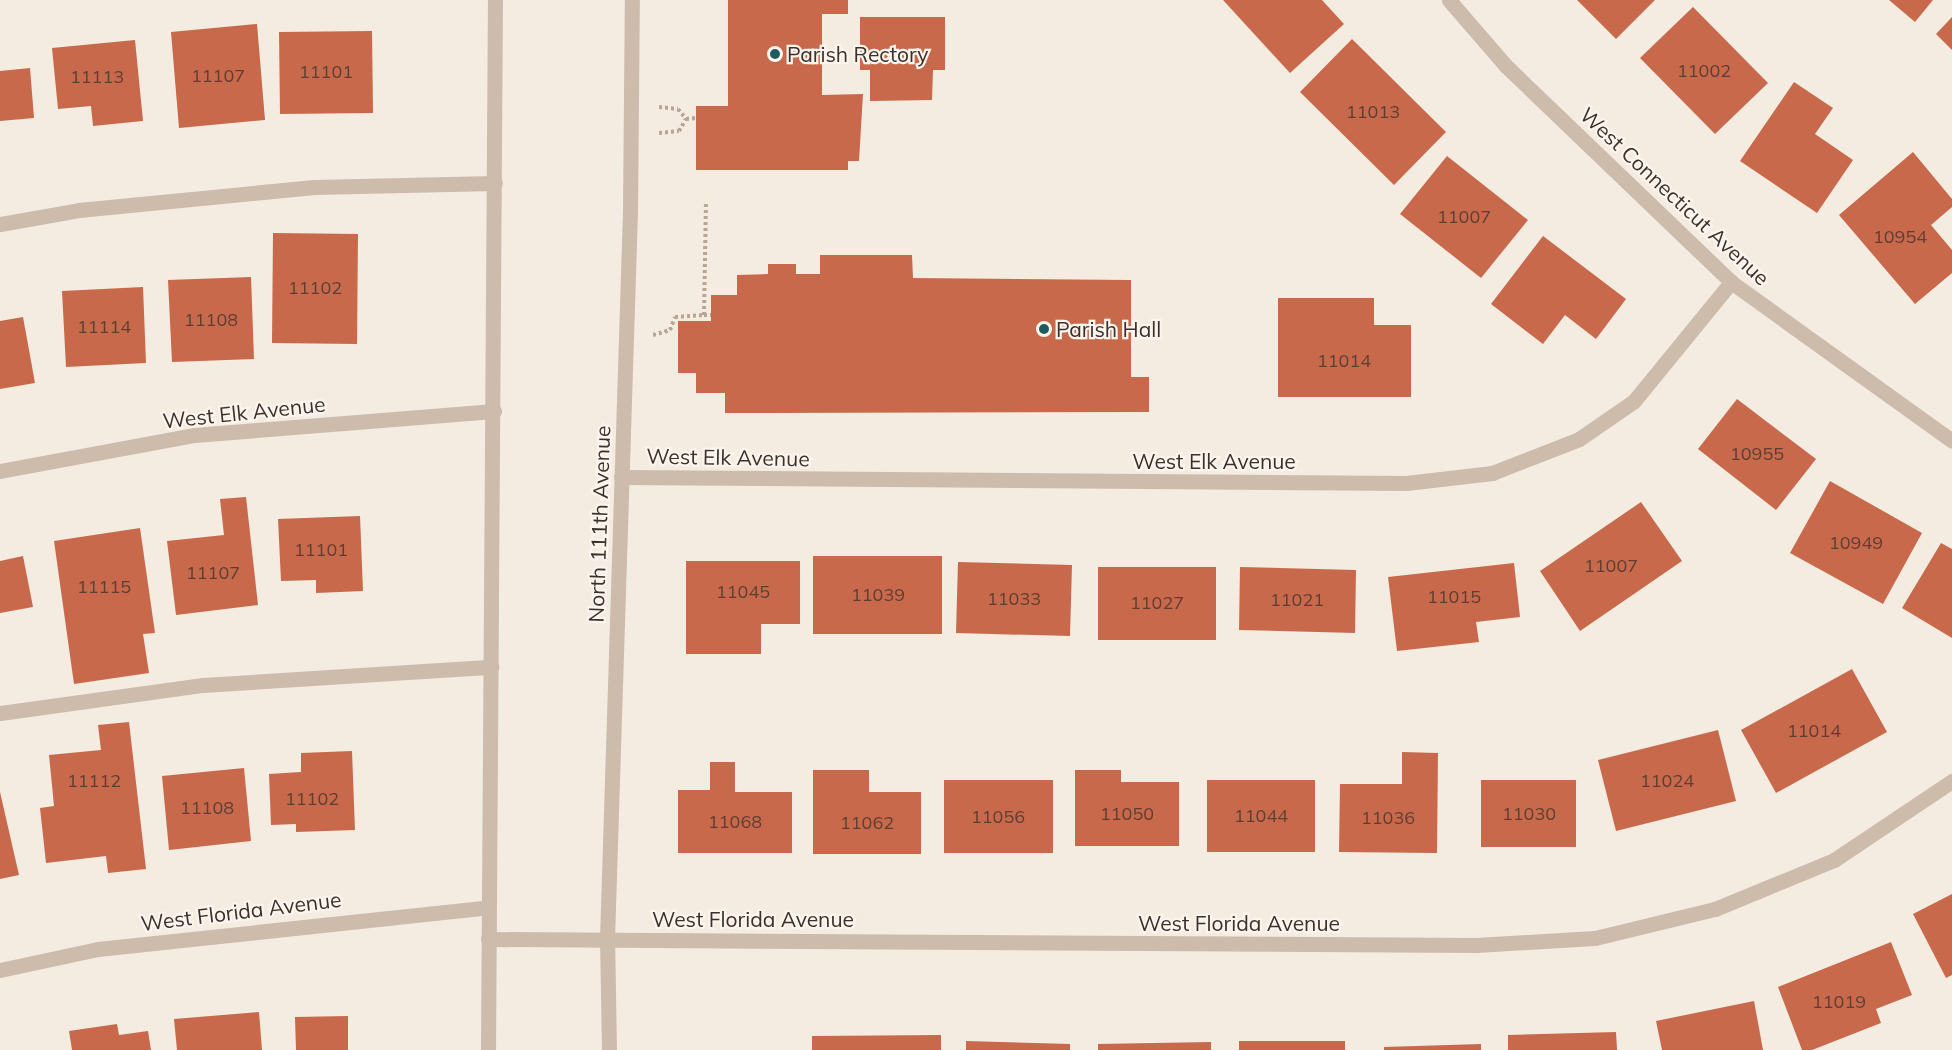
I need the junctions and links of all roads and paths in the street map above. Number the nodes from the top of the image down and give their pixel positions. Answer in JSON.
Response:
{"nodes":[{"id":1,"x":495,"y":0,"type":"edge"},
{"id":2,"x":632,"y":0,"type":"edge"},
{"id":3,"x":1449,"y":0,"type":"edge"},
{"id":4,"x":659,"y":107,"type":"dead end"},
{"id":5,"x":696,"y":118,"type":"dead end"},
{"id":6,"x":686,"y":119,"type":"junction"},
{"id":7,"x":659,"y":133,"type":"dead end"},
{"id":8,"x":495,"y":183,"type":"junction"},
{"id":9,"x":706,"y":204,"type":"dead end"},
{"id":10,"x":0,"y":224,"type":"edge"},
{"id":11,"x":1731,"y":282,"type":"junction"},
{"id":12,"x":704,"y":315,"type":"junction"},
{"id":13,"x":711,"y":315,"type":"dead end"},
{"id":14,"x":653,"y":335,"type":"dead end"},
{"id":15,"x":494,"y":411,"type":"junction"},
{"id":16,"x":1952,"y":441,"type":"edge"},
{"id":17,"x":0,"y":471,"type":"edge"},
{"id":18,"x":621,"y":477,"type":"junction"},
{"id":19,"x":491,"y":667,"type":"junction"},
{"id":20,"x":0,"y":713,"type":"edge"},
{"id":21,"x":1952,"y":781,"type":"edge"},
{"id":22,"x":488,"y":906,"type":"junction"},
{"id":23,"x":488,"y":939,"type":"junction"},
{"id":24,"x":607,"y":939,"type":"junction"},
{"id":25,"x":0,"y":970,"type":"edge"},
{"id":26,"x":488,"y":1050,"type":"edge"},
{"id":27,"x":609,"y":1050,"type":"edge"}],
"edges":[{"from":1,"to":8,"type":"street"},
{"from":2,"to":18,"type":"street","name":"North 111th Avenue"},
{"from":3,"to":11,"type":"street","name":"West Connecticut Avenue"},
{"from":4,"to":6,"type":"path"},
{"from":5,"to":6,"type":"path"},
{"from":6,"to":7,"type":"path"},
{"from":8,"to":10,"type":"street"},
{"from":8,"to":15,"type":"street"},
{"from":9,"to":12,"type":"path"},
{"from":11,"to":16,"type":"street","name":"West Connecticut Avenue"},
{"from":11,"to":18,"type":"street","name":"West Elk Avenue"},
{"from":12,"to":13,"type":"path"},
{"from":12,"to":14,"type":"path"},
{"from":15,"to":17,"type":"street","name":"West Elk Avenue"},
{"from":15,"to":19,"type":"street"},
{"from":18,"to":24,"type":"street","name":"North 111th Avenue"},
{"from":19,"to":20,"type":"street"},
{"from":19,"to":22,"type":"street"},
{"from":21,"to":24,"type":"street","name":"West Florida Avenue"},
{"from":22,"to":23,"type":"street"},
{"from":22,"to":25,"type":"street","name":"West Florida Avenue"},
{"from":23,"to":24,"type":"street","name":"West Florida Avenue"},
{"from":23,"to":26,"type":"street"},
{"from":24,"to":27,"type":"street","name":"North 111th Avenue"}]}
